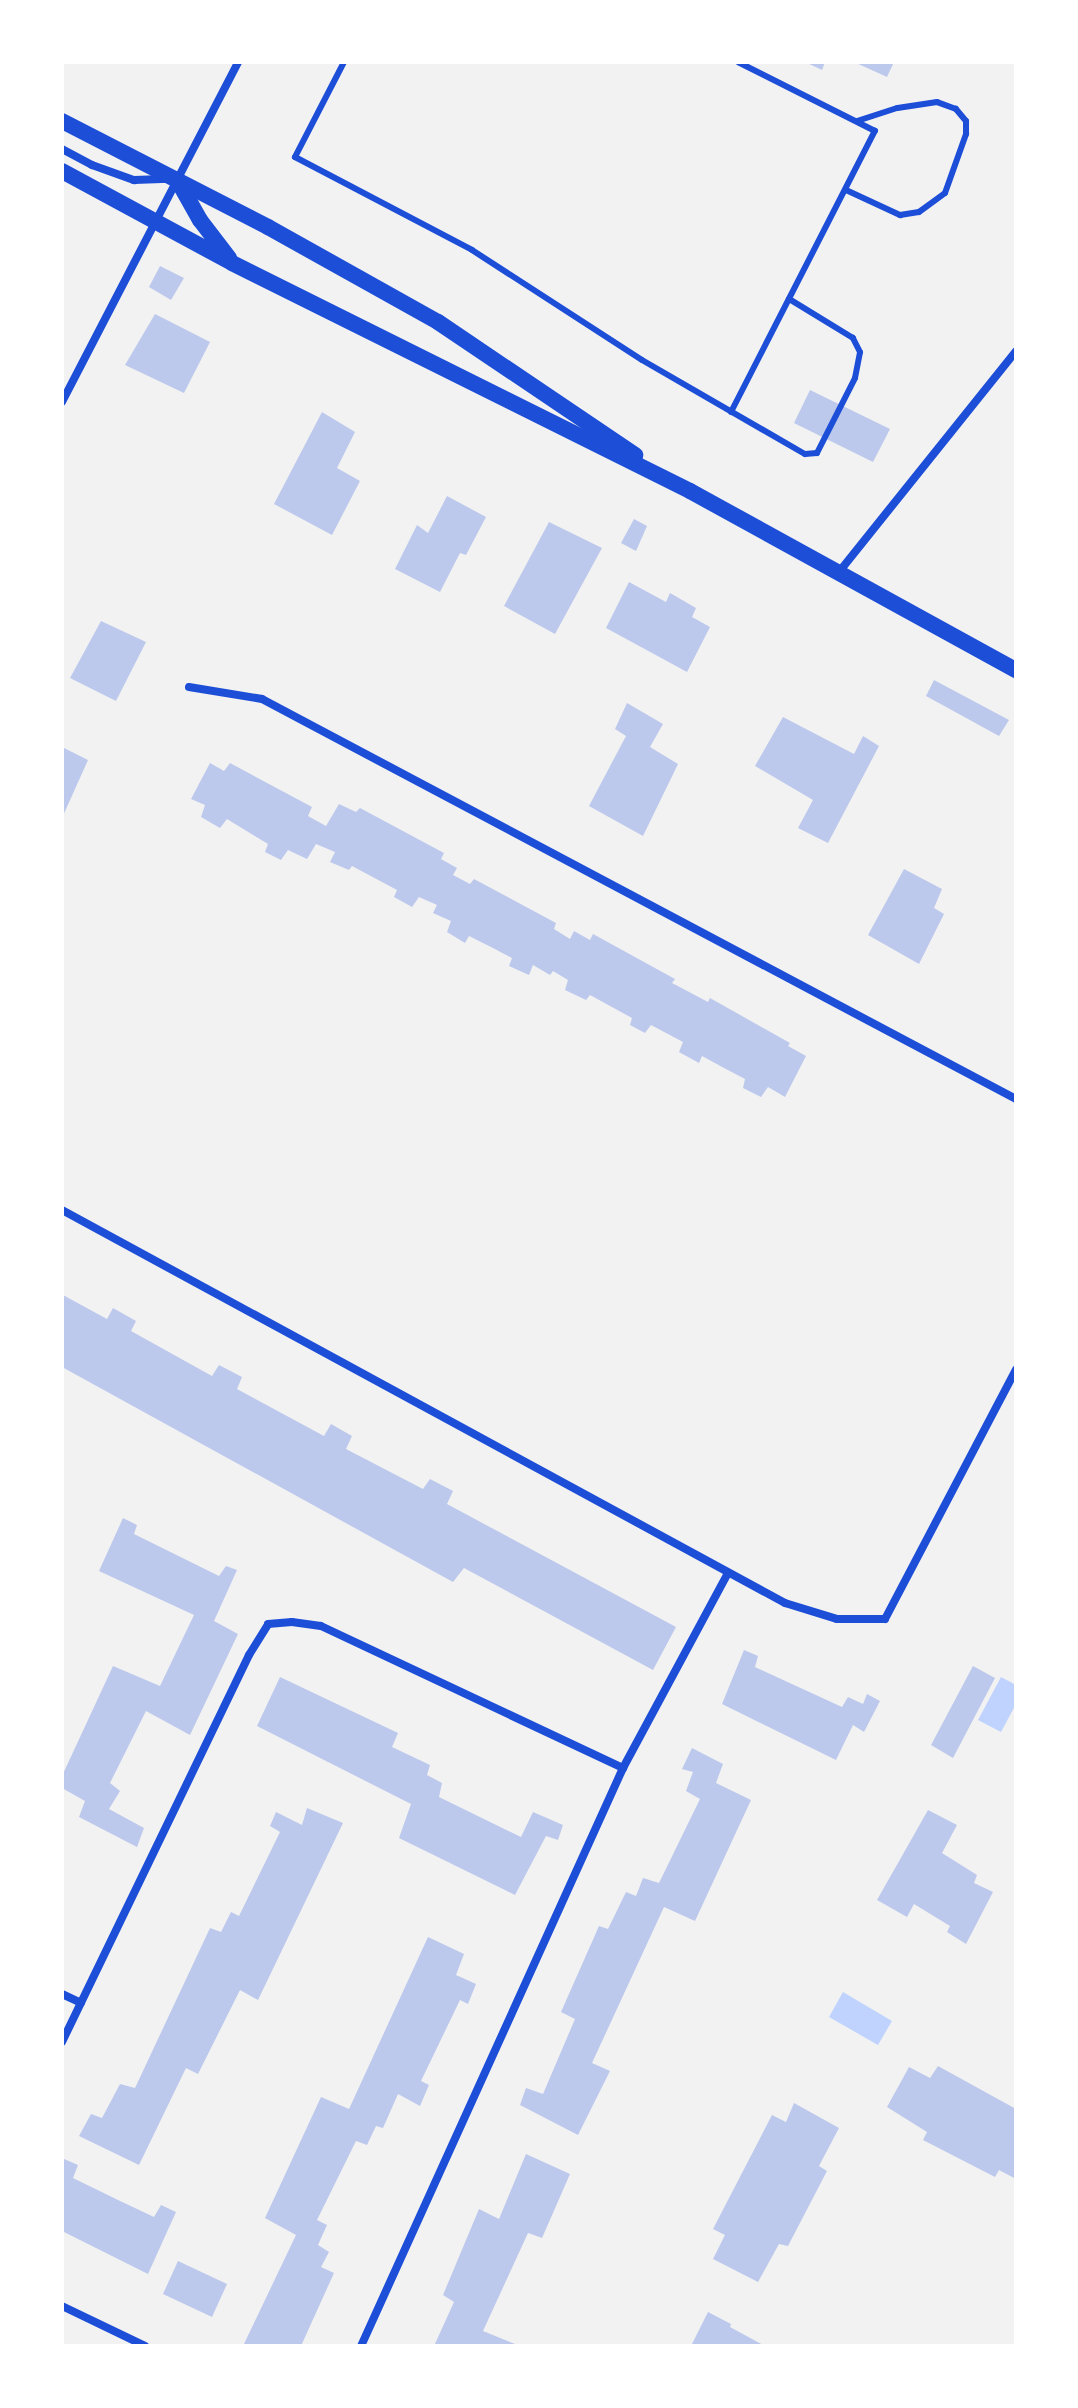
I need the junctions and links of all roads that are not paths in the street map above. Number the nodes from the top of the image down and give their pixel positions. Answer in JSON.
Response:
{"nodes":[{"id":1,"x":238,"y":62,"type":"edge"},
{"id":2,"x":344,"y":62,"type":"edge"},
{"id":3,"x":738,"y":62,"type":"edge"},
{"id":4,"x":62,"y":121,"type":"edge"},
{"id":5,"x":857,"y":121,"type":"junction"},
{"id":6,"x":62,"y":149,"type":"edge"},
{"id":7,"x":62,"y":171,"type":"edge"},
{"id":8,"x":178,"y":179,"type":"junction"},
{"id":9,"x":846,"y":190,"type":"junction"},
{"id":10,"x":156,"y":223,"type":"junction"},
{"id":11,"x":232,"y":263,"type":"junction"},
{"id":12,"x":789,"y":299,"type":"junction"},
{"id":13,"x":1016,"y":351,"type":"edge"},
{"id":14,"x":62,"y":402,"type":"edge"},
{"id":15,"x":731,"y":412,"type":"junction"},
{"id":16,"x":690,"y":491,"type":"junction"},
{"id":17,"x":839,"y":573,"type":"junction"},
{"id":18,"x":1016,"y":670,"type":"edge"},
{"id":19,"x":189,"y":687,"type":"dead end"},
{"id":20,"x":1016,"y":1099,"type":"edge"},
{"id":21,"x":62,"y":1210,"type":"edge"},
{"id":22,"x":1016,"y":1369,"type":"edge"},
{"id":23,"x":728,"y":1573,"type":"junction"},
{"id":24,"x":623,"y":1768,"type":"junction"},
{"id":25,"x":62,"y":1994,"type":"edge"},
{"id":26,"x":81,"y":2003,"type":"junction"},
{"id":27,"x":62,"y":2042,"type":"edge"},
{"id":28,"x":62,"y":2306,"type":"edge"},
{"id":29,"x":145,"y":2346,"type":"edge"},
{"id":30,"x":361,"y":2346,"type":"edge"}],
"edges":[{"from":1,"to":8,"type":"street"},
{"from":2,"to":15,"type":"lane"},
{"from":3,"to":5,"type":"lane"},
{"from":4,"to":8,"type":"main road"},
{"from":5,"to":9,"type":"lane"},
{"from":5,"to":9,"type":"lane"},
{"from":6,"to":8,"type":"street"},
{"from":7,"to":10,"type":"main road"},
{"from":8,"to":10,"type":"street"},
{"from":8,"to":11,"type":"main road"},
{"from":8,"to":16,"type":"main road"},
{"from":9,"to":12,"type":"lane"},
{"from":10,"to":11,"type":"main road"},
{"from":10,"to":14,"type":"street"},
{"from":11,"to":16,"type":"main road"},
{"from":12,"to":15,"type":"lane"},
{"from":12,"to":15,"type":"lane"},
{"from":13,"to":17,"type":"street"},
{"from":16,"to":17,"type":"main road"},
{"from":17,"to":18,"type":"main road"},
{"from":19,"to":20,"type":"street"},
{"from":21,"to":23,"type":"street"},
{"from":22,"to":23,"type":"street"},
{"from":23,"to":24,"type":"street"},
{"from":24,"to":26,"type":"street"},
{"from":24,"to":30,"type":"street"},
{"from":25,"to":26,"type":"street"},
{"from":26,"to":27,"type":"street"},
{"from":28,"to":29,"type":"street"}]}
